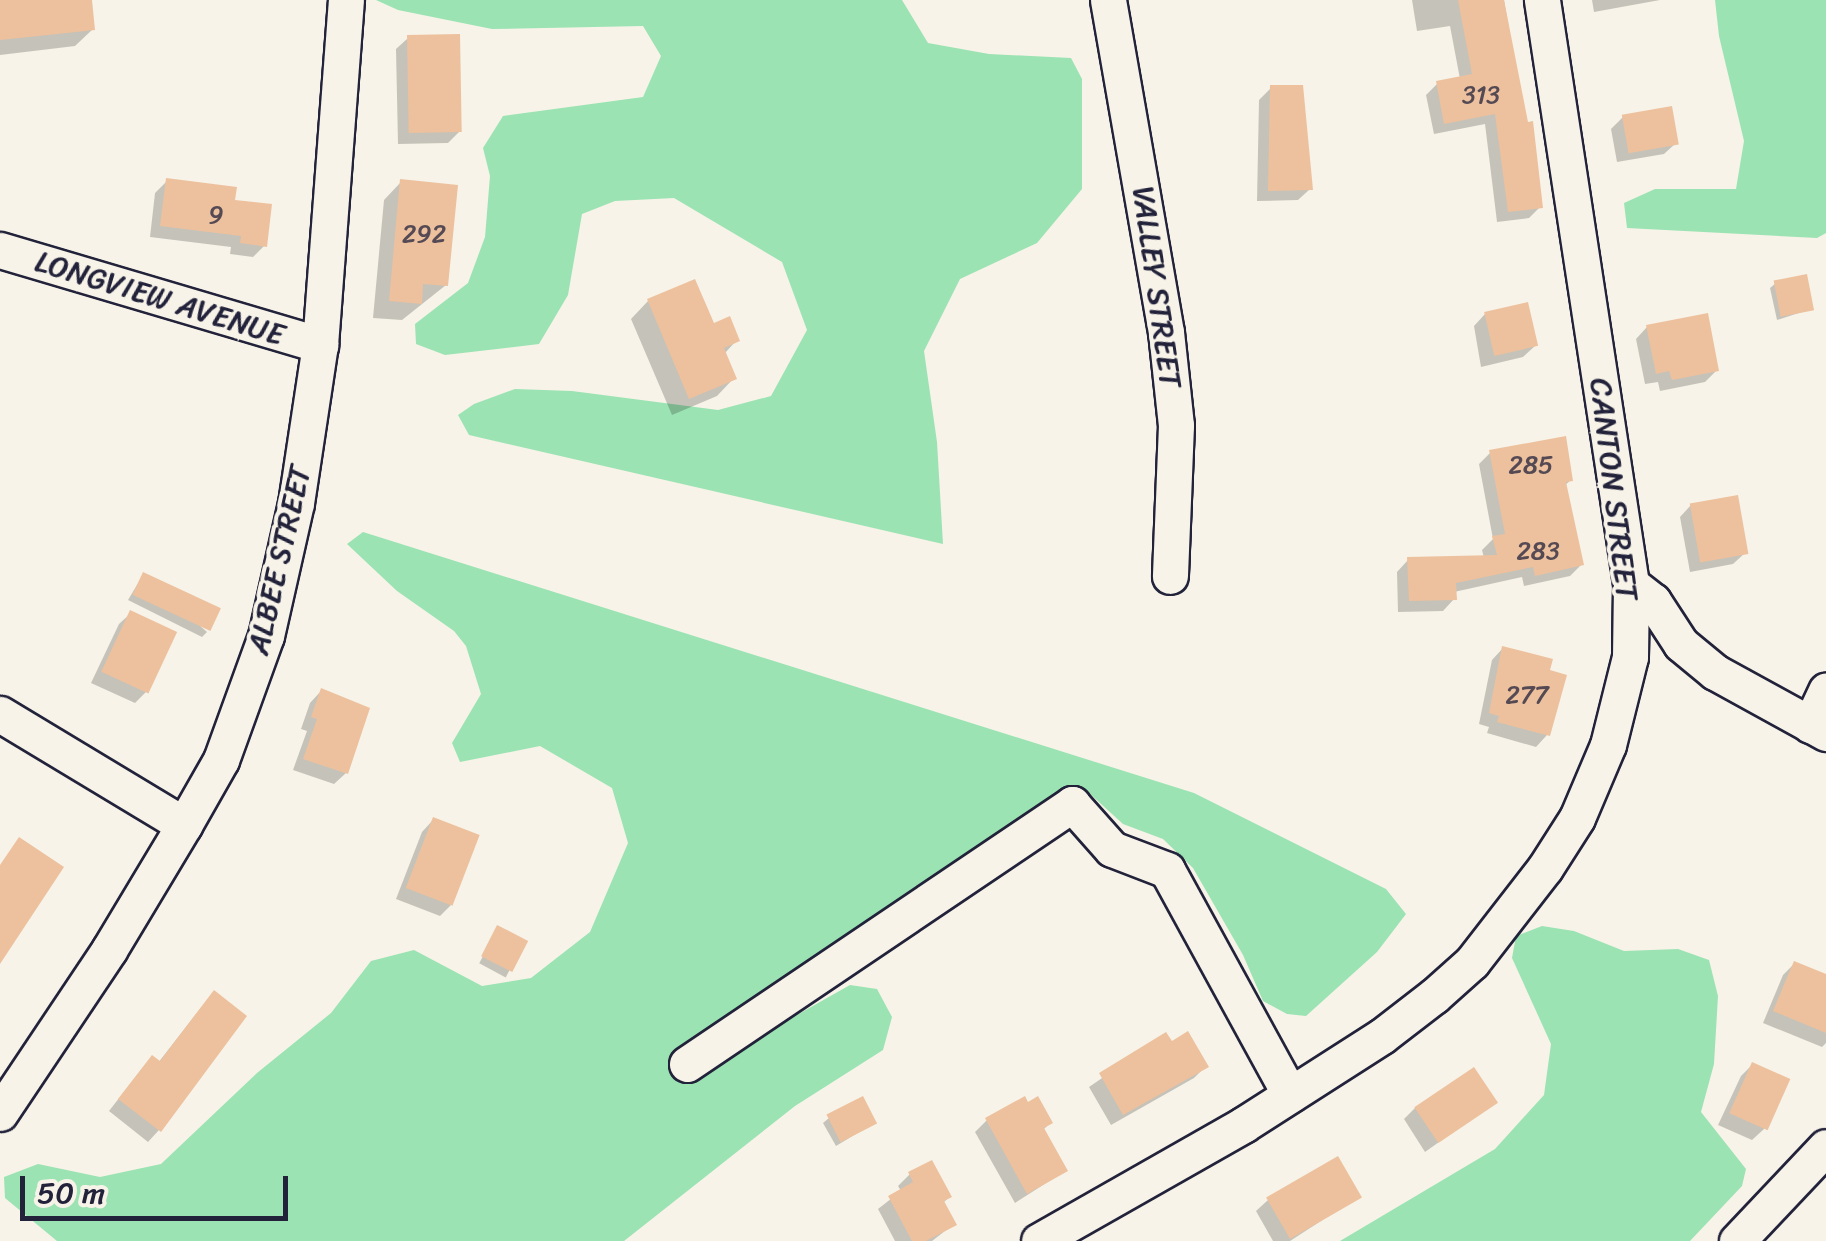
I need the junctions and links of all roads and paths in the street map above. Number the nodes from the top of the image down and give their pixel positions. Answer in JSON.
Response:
{"nodes":[{"id":1,"x":346,"y":0,"type":"edge"},
{"id":2,"x":1108,"y":0,"type":"edge"},
{"id":3,"x":1542,"y":0,"type":"edge"},
{"id":4,"x":0,"y":250,"type":"edge"},
{"id":5,"x":320,"y":345,"type":"junction"},
{"id":6,"x":1170,"y":576,"type":"dead end"},
{"id":7,"x":1631,"y":584,"type":"junction"},
{"id":8,"x":1826,"y":691,"type":"edge"},
{"id":9,"x":0,"y":714,"type":"edge"},
{"id":10,"x":1818,"y":729,"type":"edge"},
{"id":11,"x":184,"y":826,"type":"junction"},
{"id":12,"x":687,"y":1064,"type":"dead end"},
{"id":13,"x":1290,"y":1095,"type":"junction"},
{"id":14,"x":0,"y":1113,"type":"edge"},
{"id":15,"x":1826,"y":1147,"type":"edge"},
{"id":16,"x":1039,"y":1241,"type":"edge"},
{"id":17,"x":1737,"y":1241,"type":"edge"}],
"edges":[{"from":1,"to":5,"type":"street","name":"ALBEE STREET"},
{"from":2,"to":6,"type":"street","name":"VALLEY STREET"},
{"from":3,"to":7,"type":"street","name":"CANTON STREET"},
{"from":4,"to":5,"type":"street","name":"LONGVIEW AVENUE"},
{"from":5,"to":11,"type":"street","name":"ALBEE STREET"},
{"from":7,"to":10,"type":"street"},
{"from":7,"to":13,"type":"street","name":"CANTON STREET"},
{"from":8,"to":10,"type":"street"},
{"from":9,"to":11,"type":"street"},
{"from":11,"to":14,"type":"street","name":"ALBEE STREET"},
{"from":12,"to":13,"type":"street"},
{"from":13,"to":16,"type":"street","name":"CANTON STREET"},
{"from":15,"to":17,"type":"street"}]}
